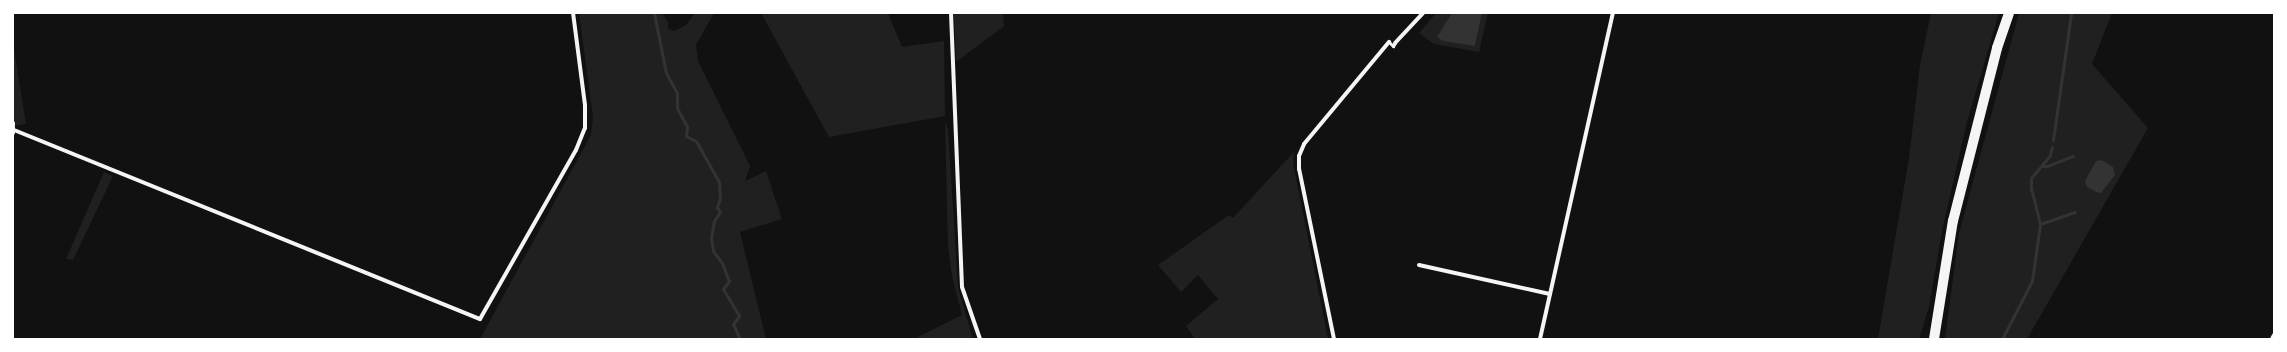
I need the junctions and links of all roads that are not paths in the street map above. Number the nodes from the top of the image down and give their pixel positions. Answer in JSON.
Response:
{"nodes":[{"id":1,"x":573,"y":13,"type":"edge"},
{"id":2,"x":951,"y":13,"type":"edge"},
{"id":3,"x":1423,"y":13,"type":"edge"},
{"id":4,"x":1613,"y":13,"type":"edge"},
{"id":5,"x":2009,"y":13,"type":"edge"},
{"id":6,"x":1389,"y":42,"type":"joint"},
{"id":7,"x":1395,"y":42,"type":"joint"},
{"id":8,"x":13,"y":123,"type":"edge"},
{"id":9,"x":14,"y":131,"type":"edge"},
{"id":10,"x":1419,"y":265,"type":"dead end"},
{"id":11,"x":1550,"y":294,"type":"junction"},
{"id":12,"x":2274,"y":335,"type":"edge"},
{"id":13,"x":980,"y":339,"type":"edge"},
{"id":14,"x":1334,"y":339,"type":"edge"},
{"id":15,"x":1540,"y":339,"type":"edge"},
{"id":16,"x":1934,"y":339,"type":"edge"},
{"id":17,"x":2272,"y":339,"type":"edge"}],
"edges":[{"from":1,"to":9,"type":"street"},
{"from":2,"to":13,"type":"street"},
{"from":3,"to":7,"type":"street"},
{"from":4,"to":11,"type":"street"},
{"from":5,"to":16,"type":"main road"},
{"from":6,"to":7,"type":"lane"},
{"from":6,"to":14,"type":"street"},
{"from":8,"to":9,"type":"street"},
{"from":10,"to":11,"type":"street"},
{"from":11,"to":15,"type":"street"},
{"from":12,"to":17,"type":"street"}]}
